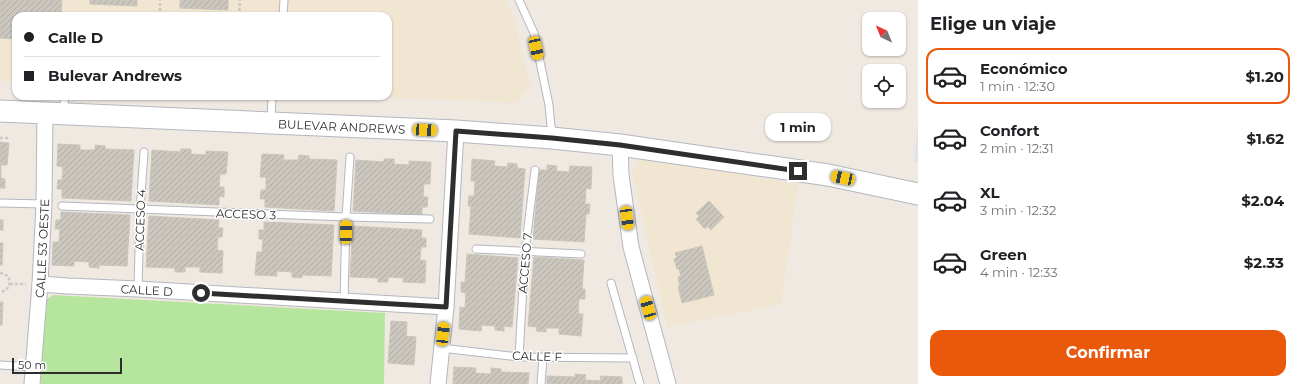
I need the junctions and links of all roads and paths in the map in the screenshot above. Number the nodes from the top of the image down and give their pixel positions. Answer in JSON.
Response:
{"nodes":[{"id":1,"x":160,"y":0,"type":"edge"},
{"id":2,"x":240,"y":0,"type":"edge"},
{"id":3,"x":284,"y":0,"type":"edge"},
{"id":4,"x":519,"y":0,"type":"edge"},
{"id":5,"x":160,"y":12,"type":"edge"},
{"id":6,"x":239,"y":12,"type":"edge"},
{"id":7,"x":283,"y":12,"type":"edge"},
{"id":8,"x":272,"y":100,"type":"edge"},
{"id":9,"x":58,"y":108,"type":"edge"},
{"id":10,"x":0,"y":111,"type":"edge"},
{"id":11,"x":270,"y":123,"type":"junction"},
{"id":12,"x":456,"y":131,"type":"junction"},
{"id":13,"x":0,"y":138,"type":"edge"},
{"id":14,"x":8,"y":138,"type":"dead end"},
{"id":15,"x":552,"y":138,"type":"junction"},
{"id":16,"x":620,"y":145,"type":"junction"},
{"id":17,"x":144,"y":152,"type":"dead end"},
{"id":18,"x":350,"y":158,"type":"dead end"},
{"id":19,"x":535,"y":170,"type":"dead end"},
{"id":20,"x":918,"y":194,"type":"edge"},
{"id":21,"x":0,"y":203,"type":"edge"},
{"id":22,"x":44,"y":204,"type":"junction"},
{"id":23,"x":62,"y":206,"type":"dead end"},
{"id":24,"x":140,"y":210,"type":"junction"},
{"id":25,"x":346,"y":217,"type":"junction"},
{"id":26,"x":430,"y":219,"type":"dead end"},
{"id":27,"x":476,"y":248,"type":"dead end"},
{"id":28,"x":526,"y":251,"type":"junction"},
{"id":29,"x":581,"y":254,"type":"dead end"},
{"id":30,"x":0,"y":273,"type":"edge"},
{"id":31,"x":611,"y":283,"type":"dead end"},
{"id":32,"x":40,"y":284,"type":"junction"},
{"id":33,"x":138,"y":289,"type":"junction"},
{"id":34,"x":0,"y":292,"type":"edge"},
{"id":35,"x":344,"y":302,"type":"junction"},
{"id":36,"x":446,"y":307,"type":"junction"},
{"id":37,"x":441,"y":348,"type":"junction"},
{"id":38,"x":519,"y":357,"type":"junction"},
{"id":39,"x":543,"y":357,"type":"junction"},
{"id":40,"x":633,"y":358,"type":"junction"},
{"id":41,"x":0,"y":365,"type":"edge"},
{"id":42,"x":33,"y":367,"type":"junction"},
{"id":43,"x":32,"y":384,"type":"edge"},
{"id":44,"x":438,"y":384,"type":"edge"},
{"id":45,"x":541,"y":384,"type":"edge"},
{"id":46,"x":640,"y":384,"type":"edge"},
{"id":47,"x":668,"y":384,"type":"edge"}],
"edges":[{"from":1,"to":5,"type":"path"},
{"from":2,"to":6,"type":"path"},
{"from":3,"to":7,"type":"lane"},
{"from":4,"to":15,"type":"lane"},
{"from":8,"to":11,"type":"lane"},
{"from":9,"to":10,"type":"main road","name":"BULEVAR ANDREWS"},
{"from":9,"to":11,"type":"main road","name":"BULEVAR ANDREWS"},
{"from":9,"to":22,"type":"street","name":"CALLE 53 OESTE"},
{"from":11,"to":12,"type":"main road","name":"BULEVAR ANDREWS"},
{"from":12,"to":15,"type":"main road","name":"BULEVAR ANDREWS"},
{"from":12,"to":36,"type":"street"},
{"from":13,"to":14,"type":"path"},
{"from":15,"to":16,"type":"main road","name":"BULEVAR ANDREWS"},
{"from":16,"to":20,"type":"main road","name":"BULEVAR ANDREWS"},
{"from":16,"to":47,"type":"street"},
{"from":17,"to":24,"type":"lane","name":"ACCESO 4"},
{"from":18,"to":25,"type":"lane"},
{"from":19,"to":28,"type":"lane","name":"ACCESO 7"},
{"from":21,"to":22,"type":"lane"},
{"from":22,"to":32,"type":"street","name":"CALLE 53 OESTE"},
{"from":23,"to":24,"type":"lane","name":"ACCESO 3"},
{"from":24,"to":25,"type":"lane","name":"ACCESO 3"},
{"from":24,"to":33,"type":"lane","name":"ACCESO 4"},
{"from":25,"to":26,"type":"lane","name":"ACCESO 3"},
{"from":25,"to":35,"type":"lane"},
{"from":27,"to":28,"type":"lane"},
{"from":28,"to":29,"type":"lane"},
{"from":28,"to":38,"type":"lane","name":"ACCESO 7"},
{"from":30,"to":34,"type":"path"},
{"from":31,"to":40,"type":"lane"},
{"from":32,"to":33,"type":"street","name":"CALLE D"},
{"from":32,"to":42,"type":"street","name":"CALLE 53 OESTE"},
{"from":33,"to":35,"type":"street","name":"CALLE D"},
{"from":35,"to":36,"type":"street","name":"CALLE D"},
{"from":36,"to":37,"type":"street"},
{"from":37,"to":38,"type":"lane","name":"CALLE F"},
{"from":37,"to":44,"type":"street"},
{"from":38,"to":39,"type":"lane","name":"CALLE F"},
{"from":39,"to":40,"type":"lane","name":"CALLE F"},
{"from":39,"to":45,"type":"lane"},
{"from":40,"to":46,"type":"lane"},
{"from":41,"to":42,"type":"lane"},
{"from":42,"to":43,"type":"street","name":"CALLE 53 OESTE"}]}
